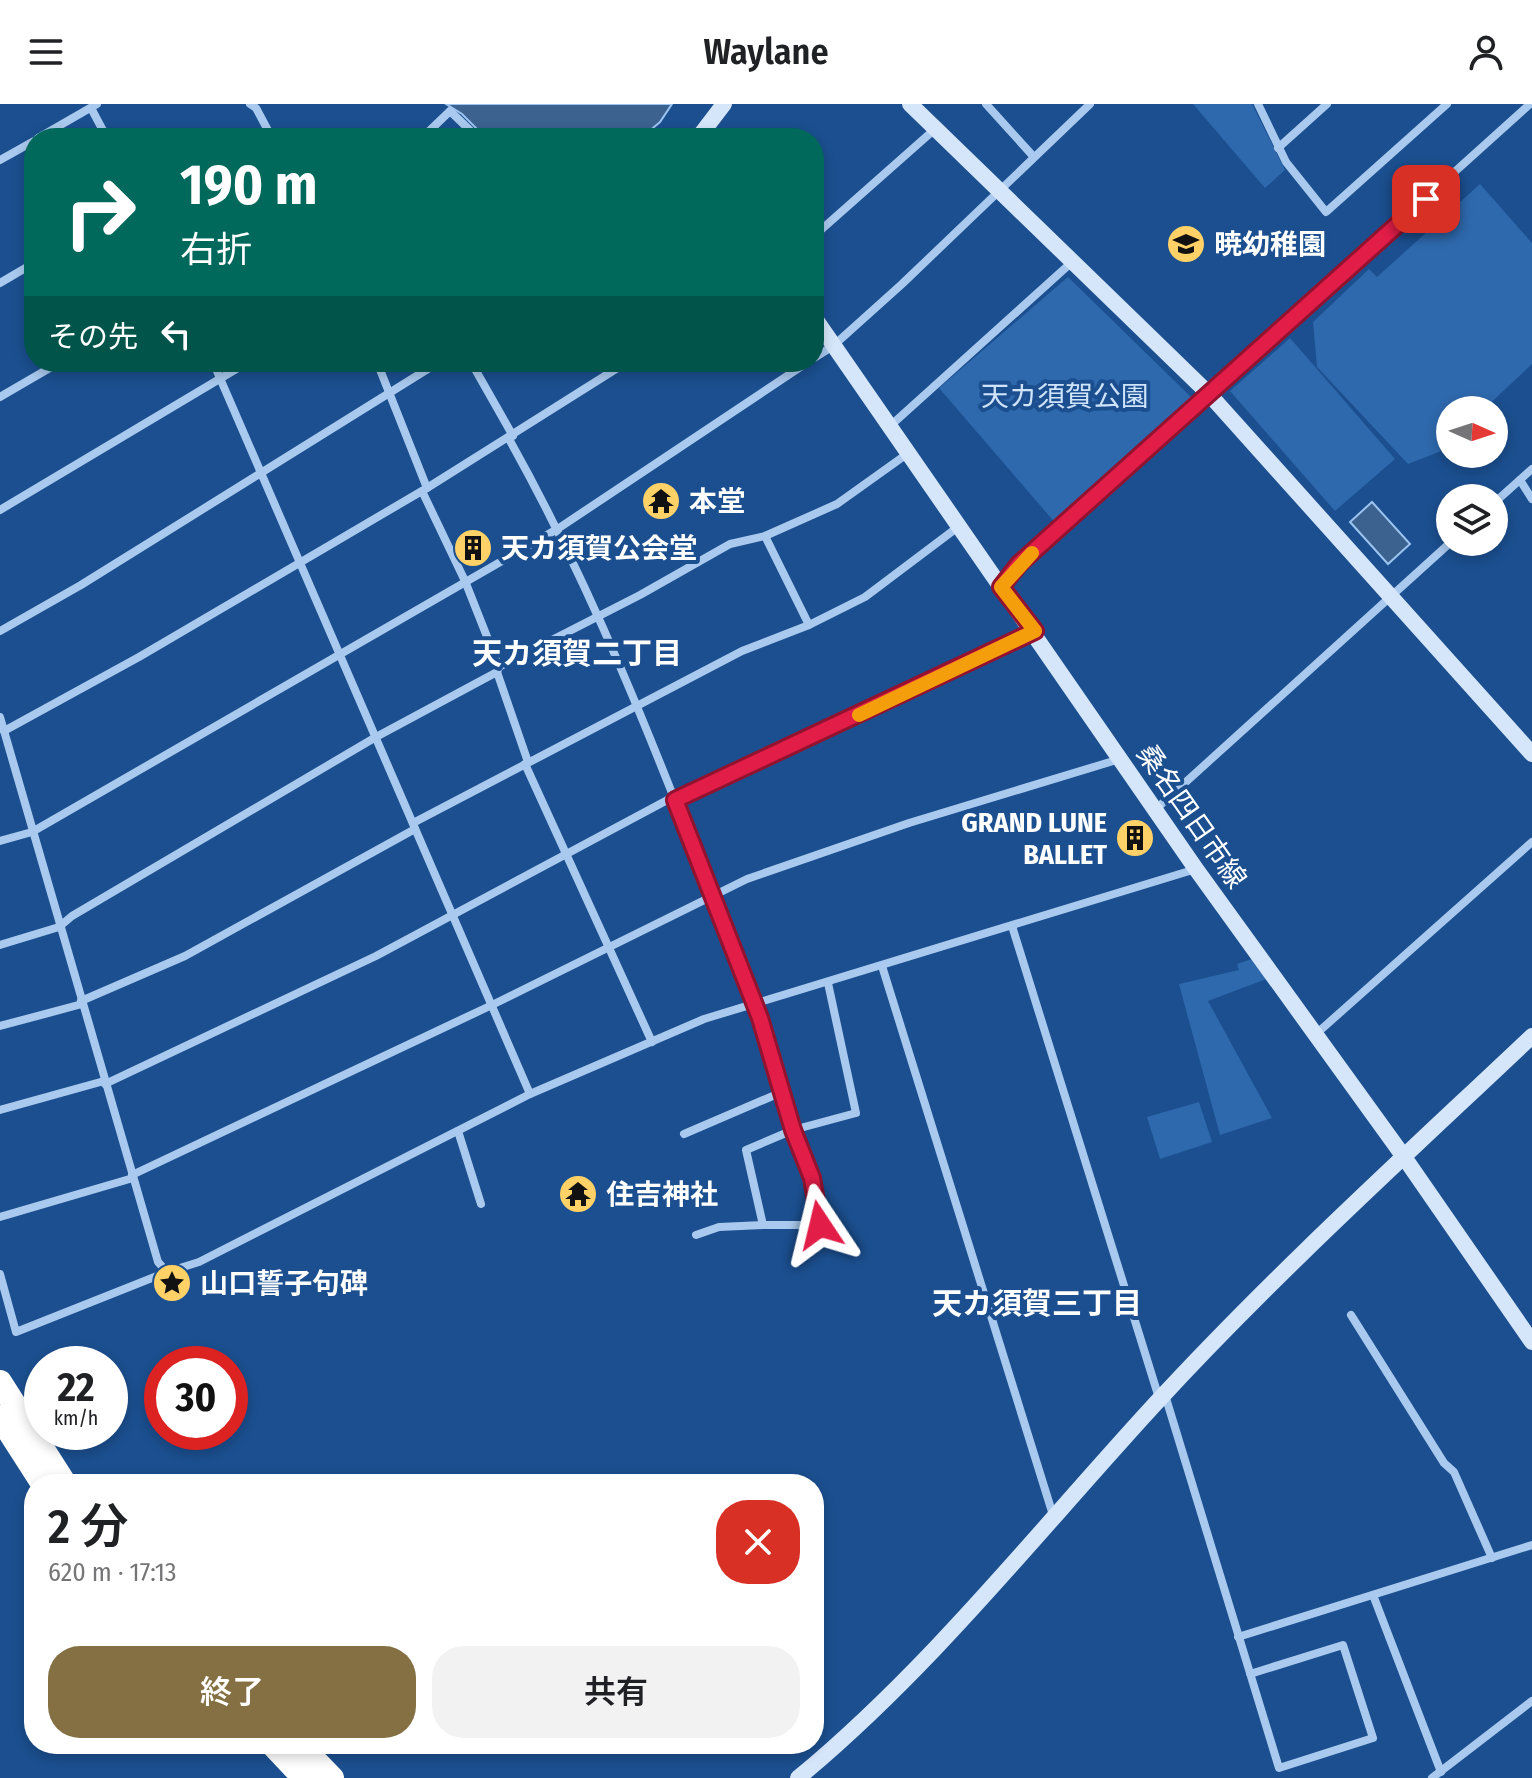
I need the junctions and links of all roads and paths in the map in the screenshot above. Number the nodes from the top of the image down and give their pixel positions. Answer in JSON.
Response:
{"nodes":[{"id":1,"x":250,"y":104,"type":"edge"},
{"id":2,"x":724,"y":104,"type":"edge"},
{"id":3,"x":910,"y":104,"type":"edge"},
{"id":4,"x":986,"y":104,"type":"edge"},
{"id":5,"x":1258,"y":104,"type":"edge"},
{"id":6,"x":1327,"y":104,"type":"edge"},
{"id":7,"x":1447,"y":104,"type":"edge"},
{"id":8,"x":1530,"y":104,"type":"edge"},
{"id":9,"x":1087,"y":105,"type":"edge"},
{"id":10,"x":94,"y":106,"type":"edge"},
{"id":11,"x":55,"y":128,"type":"edge"},
{"id":12,"x":103,"y":128,"type":"edge"},
{"id":13,"x":267,"y":128,"type":"edge"},
{"id":14,"x":432,"y":128,"type":"edge"},
{"id":15,"x":468,"y":128,"type":"edge"},
{"id":16,"x":706,"y":128,"type":"edge"},
{"id":17,"x":936,"y":128,"type":"junction"},
{"id":18,"x":24,"y":146,"type":"edge"},
{"id":19,"x":1278,"y":148,"type":"junction"},
{"id":20,"x":1033,"y":156,"type":"junction"},
{"id":21,"x":0,"y":160,"type":"edge"},
{"id":22,"x":1002,"y":192,"type":"junction"},
{"id":23,"x":824,"y":227,"type":"edge"},
{"id":24,"x":1075,"y":260,"type":"junction"},
{"id":25,"x":24,"y":269,"type":"edge"},
{"id":26,"x":0,"y":283,"type":"edge"},
{"id":27,"x":824,"y":332,"type":"edge"},
{"id":28,"x":833,"y":346,"type":"junction"},
{"id":29,"x":824,"y":352,"type":"edge"},
{"id":30,"x":43,"y":372,"type":"edge"},
{"id":31,"x":218,"y":372,"type":"edge"},
{"id":32,"x":232,"y":372,"type":"edge"},
{"id":33,"x":381,"y":372,"type":"edge"},
{"id":34,"x":423,"y":372,"type":"edge"},
{"id":35,"x":476,"y":372,"type":"edge"},
{"id":36,"x":612,"y":372,"type":"edge"},
{"id":37,"x":793,"y":372,"type":"edge"},
{"id":38,"x":221,"y":379,"type":"junction"},
{"id":39,"x":390,"y":393,"type":"junction"},
{"id":40,"x":1209,"y":394,"type":"junction"},
{"id":41,"x":0,"y":397,"type":"edge"},
{"id":42,"x":888,"y":428,"type":"junction"},
{"id":43,"x":511,"y":438,"type":"junction"},
{"id":44,"x":907,"y":454,"type":"junction"},
{"id":45,"x":1532,"y":469,"type":"edge"},
{"id":46,"x":261,"y":471,"type":"junction"},
{"id":47,"x":1520,"y":480,"type":"junction"},
{"id":48,"x":425,"y":489,"type":"junction"},
{"id":49,"x":1508,"y":491,"type":"edge"},
{"id":50,"x":1532,"y":499,"type":"edge"},
{"id":51,"x":0,"y":510,"type":"edge"},
{"id":52,"x":958,"y":527,"type":"junction"},
{"id":53,"x":559,"y":528,"type":"junction"},
{"id":54,"x":765,"y":536,"type":"junction"},
{"id":55,"x":1436,"y":556,"type":"edge"},
{"id":56,"x":299,"y":563,"type":"junction"},
{"id":57,"x":465,"y":581,"type":"junction"},
{"id":58,"x":1001,"y":587,"type":"junction"},
{"id":59,"x":1391,"y":596,"type":"junction"},
{"id":60,"x":598,"y":617,"type":"junction"},
{"id":61,"x":809,"y":625,"type":"junction"},
{"id":62,"x":0,"y":631,"type":"edge"},
{"id":63,"x":1035,"y":631,"type":"junction"},
{"id":64,"x":340,"y":654,"type":"junction"},
{"id":65,"x":498,"y":669,"type":"junction"},
{"id":66,"x":638,"y":709,"type":"junction"},
{"id":67,"x":0,"y":717,"type":"edge"},
{"id":68,"x":3,"y":735,"type":"edge"},
{"id":69,"x":376,"y":737,"type":"junction"},
{"id":70,"x":1532,"y":754,"type":"edge"},
{"id":71,"x":1120,"y":759,"type":"junction"},
{"id":72,"x":527,"y":763,"type":"junction"},
{"id":73,"x":674,"y":798,"type":"junction"},
{"id":74,"x":1155,"y":810,"type":"junction"},
{"id":75,"x":414,"y":826,"type":"junction"},
{"id":76,"x":32,"y":832,"type":"junction"},
{"id":77,"x":0,"y":841,"type":"edge"},
{"id":78,"x":1532,"y":842,"type":"edge"},
{"id":79,"x":566,"y":856,"type":"junction"},
{"id":80,"x":1196,"y":869,"type":"junction"},
{"id":81,"x":712,"y":895,"type":"junction"},
{"id":82,"x":454,"y":916,"type":"junction"},
{"id":83,"x":1012,"y":926,"type":"junction"},
{"id":84,"x":59,"y":927,"type":"junction"},
{"id":85,"x":0,"y":945,"type":"edge"},
{"id":86,"x":610,"y":948,"type":"junction"},
{"id":87,"x":882,"y":966,"type":"junction"},
{"id":88,"x":828,"y":983,"type":"junction"},
{"id":89,"x":81,"y":1002,"type":"junction"},
{"id":90,"x":753,"y":1004,"type":"junction"},
{"id":91,"x":492,"y":1005,"type":"junction"},
{"id":92,"x":0,"y":1026,"type":"edge"},
{"id":93,"x":1316,"y":1034,"type":"junction"},
{"id":94,"x":1532,"y":1036,"type":"edge"},
{"id":95,"x":652,"y":1042,"type":"junction"},
{"id":96,"x":105,"y":1082,"type":"junction"},
{"id":97,"x":782,"y":1092,"type":"junction"},
{"id":98,"x":530,"y":1094,"type":"junction"},
{"id":99,"x":0,"y":1110,"type":"edge"},
{"id":100,"x":793,"y":1130,"type":"junction"},
{"id":101,"x":458,"y":1131,"type":"junction"},
{"id":102,"x":684,"y":1134,"type":"dead end"},
{"id":103,"x":1404,"y":1157,"type":"junction"},
{"id":104,"x":132,"y":1177,"type":"junction"},
{"id":105,"x":481,"y":1204,"type":"dead end"},
{"id":106,"x":0,"y":1217,"type":"edge"},
{"id":107,"x":763,"y":1225,"type":"junction"},
{"id":108,"x":696,"y":1235,"type":"dead end"},
{"id":109,"x":167,"y":1272,"type":"junction"},
{"id":110,"x":0,"y":1274,"type":"edge"},
{"id":111,"x":1351,"y":1315,"type":"dead end"},
{"id":112,"x":1532,"y":1342,"type":"edge"},
{"id":113,"x":0,"y":1382,"type":"edge"},
{"id":114,"x":1162,"y":1396,"type":"junction"},
{"id":115,"x":0,"y":1417,"type":"edge"},
{"id":116,"x":37,"y":1474,"type":"edge"},
{"id":117,"x":59,"y":1474,"type":"edge"},
{"id":118,"x":1053,"y":1515,"type":"junction"},
{"id":119,"x":1532,"y":1545,"type":"edge"},
{"id":120,"x":1492,"y":1558,"type":"junction"},
{"id":121,"x":1373,"y":1595,"type":"junction"},
{"id":122,"x":1238,"y":1637,"type":"junction"},
{"id":123,"x":1250,"y":1674,"type":"junction"},
{"id":124,"x":1532,"y":1701,"type":"edge"},
{"id":125,"x":281,"y":1754,"type":"edge"},
{"id":126,"x":309,"y":1754,"type":"edge"},
{"id":127,"x":1441,"y":1772,"type":"junction"},
{"id":128,"x":304,"y":1778,"type":"edge"},
{"id":129,"x":332,"y":1778,"type":"edge"},
{"id":130,"x":798,"y":1778,"type":"edge"},
{"id":131,"x":1432,"y":1778,"type":"edge"}],
"edges":[{"from":1,"to":13,"type":"street"},
{"from":2,"to":16,"type":"street"},
{"from":3,"to":17,"type":"street"},
{"from":4,"to":20,"type":"street"},
{"from":5,"to":19,"type":"street"},
{"from":6,"to":19,"type":"street"},
{"from":7,"to":19,"type":"street"},
{"from":8,"to":40,"type":"street"},
{"from":9,"to":20,"type":"street"},
{"from":10,"to":11,"type":"street"},
{"from":10,"to":12,"type":"street"},
{"from":14,"to":15,"type":"street"},
{"from":17,"to":22,"type":"street"},
{"from":17,"to":23,"type":"street"},
{"from":18,"to":21,"type":"street"},
{"from":20,"to":22,"type":"street"},
{"from":22,"to":24,"type":"street"},
{"from":22,"to":28,"type":"street"},
{"from":24,"to":40,"type":"street"},
{"from":24,"to":42,"type":"street"},
{"from":25,"to":26,"type":"street"},
{"from":27,"to":28,"type":"street","name":"桑名四日市線"},
{"from":28,"to":29,"type":"street"},
{"from":28,"to":42,"type":"street","name":"桑名四日市線"},
{"from":30,"to":41,"type":"street"},
{"from":31,"to":38,"type":"street"},
{"from":32,"to":38,"type":"street"},
{"from":33,"to":39,"type":"street"},
{"from":34,"to":39,"type":"street"},
{"from":35,"to":43,"type":"street"},
{"from":36,"to":43,"type":"street"},
{"from":37,"to":53,"type":"street"},
{"from":38,"to":46,"type":"street"},
{"from":38,"to":51,"type":"street"},
{"from":39,"to":46,"type":"street"},
{"from":39,"to":48,"type":"street"},
{"from":40,"to":58,"type":"street"},
{"from":40,"to":59,"type":"street"},
{"from":42,"to":44,"type":"street","name":"桑名四日市線"},
{"from":43,"to":48,"type":"street"},
{"from":43,"to":53,"type":"street"},
{"from":44,"to":52,"type":"street","name":"桑名四日市線"},
{"from":44,"to":54,"type":"street"},
{"from":45,"to":47,"type":"street"},
{"from":46,"to":56,"type":"street"},
{"from":46,"to":62,"type":"street"},
{"from":47,"to":49,"type":"street"},
{"from":47,"to":50,"type":"street"},
{"from":48,"to":56,"type":"street"},
{"from":48,"to":57,"type":"street"},
{"from":52,"to":58,"type":"street","name":"桑名四日市線"},
{"from":52,"to":61,"type":"street"},
{"from":53,"to":57,"type":"street"},
{"from":53,"to":60,"type":"street"},
{"from":54,"to":60,"type":"street"},
{"from":54,"to":61,"type":"street"},
{"from":55,"to":59,"type":"street"},
{"from":56,"to":64,"type":"street"},
{"from":56,"to":68,"type":"street"},
{"from":57,"to":64,"type":"street"},
{"from":57,"to":65,"type":"street"},
{"from":58,"to":63,"type":"street","name":"桑名四日市線"},
{"from":59,"to":70,"type":"street"},
{"from":59,"to":74,"type":"street"},
{"from":60,"to":65,"type":"street"},
{"from":60,"to":66,"type":"street"},
{"from":61,"to":66,"type":"street"},
{"from":63,"to":71,"type":"street","name":"桑名四日市線"},
{"from":63,"to":73,"type":"street"},
{"from":64,"to":69,"type":"street"},
{"from":64,"to":76,"type":"street"},
{"from":65,"to":69,"type":"street"},
{"from":65,"to":72,"type":"street"},
{"from":66,"to":72,"type":"street"},
{"from":66,"to":73,"type":"street"},
{"from":67,"to":68,"type":"street"},
{"from":68,"to":76,"type":"street"},
{"from":69,"to":75,"type":"street"},
{"from":69,"to":84,"type":"street"},
{"from":71,"to":74,"type":"street","name":"桑名四日市線"},
{"from":71,"to":81,"type":"street"},
{"from":72,"to":75,"type":"street"},
{"from":72,"to":79,"type":"street"},
{"from":73,"to":79,"type":"street"},
{"from":73,"to":81,"type":"street"},
{"from":74,"to":80,"type":"street","name":"桑名四日市線"},
{"from":75,"to":82,"type":"street"},
{"from":75,"to":89,"type":"street"},
{"from":76,"to":77,"type":"street"},
{"from":76,"to":84,"type":"street"},
{"from":78,"to":93,"type":"street"},
{"from":79,"to":82,"type":"street"},
{"from":79,"to":86,"type":"street"},
{"from":80,"to":83,"type":"street"},
{"from":80,"to":93,"type":"street","name":"桑名四日市線"},
{"from":81,"to":86,"type":"street"},
{"from":81,"to":90,"type":"street"},
{"from":82,"to":91,"type":"street"},
{"from":82,"to":96,"type":"street"},
{"from":83,"to":87,"type":"street"},
{"from":83,"to":114,"type":"street"},
{"from":84,"to":85,"type":"street"},
{"from":84,"to":89,"type":"street"},
{"from":86,"to":91,"type":"street"},
{"from":86,"to":95,"type":"street"},
{"from":87,"to":88,"type":"street"},
{"from":87,"to":118,"type":"street"},
{"from":88,"to":90,"type":"street"},
{"from":88,"to":100,"type":"street"},
{"from":89,"to":92,"type":"street"},
{"from":89,"to":96,"type":"street"},
{"from":90,"to":95,"type":"street"},
{"from":90,"to":97,"type":"street"},
{"from":91,"to":98,"type":"street"},
{"from":91,"to":104,"type":"street"},
{"from":93,"to":103,"type":"street","name":"桑名四日市線"},
{"from":94,"to":103,"type":"street"},
{"from":95,"to":98,"type":"street"},
{"from":96,"to":99,"type":"street"},
{"from":96,"to":104,"type":"street"},
{"from":97,"to":100,"type":"street"},
{"from":97,"to":102,"type":"street"},
{"from":98,"to":101,"type":"street"},
{"from":100,"to":107,"type":"street"},
{"from":100,"to":107,"type":"street"},
{"from":101,"to":105,"type":"street"},
{"from":101,"to":109,"type":"street"},
{"from":103,"to":112,"type":"street","name":"桑名四日市線"},
{"from":103,"to":114,"type":"street"},
{"from":104,"to":106,"type":"street"},
{"from":104,"to":109,"type":"street"},
{"from":107,"to":108,"type":"street"},
{"from":109,"to":110,"type":"street"},
{"from":111,"to":120,"type":"street"},
{"from":113,"to":117,"type":"highway"},
{"from":114,"to":118,"type":"street"},
{"from":114,"to":122,"type":"street"},
{"from":115,"to":116,"type":"highway"},
{"from":118,"to":130,"type":"street"},
{"from":119,"to":120,"type":"street"},
{"from":120,"to":121,"type":"street"},
{"from":121,"to":122,"type":"street"},
{"from":121,"to":127,"type":"street"},
{"from":122,"to":123,"type":"street"},
{"from":123,"to":123,"type":"street"},
{"from":124,"to":127,"type":"street"},
{"from":125,"to":128,"type":"highway"},
{"from":126,"to":129,"type":"highway"},
{"from":127,"to":131,"type":"street"}]}
